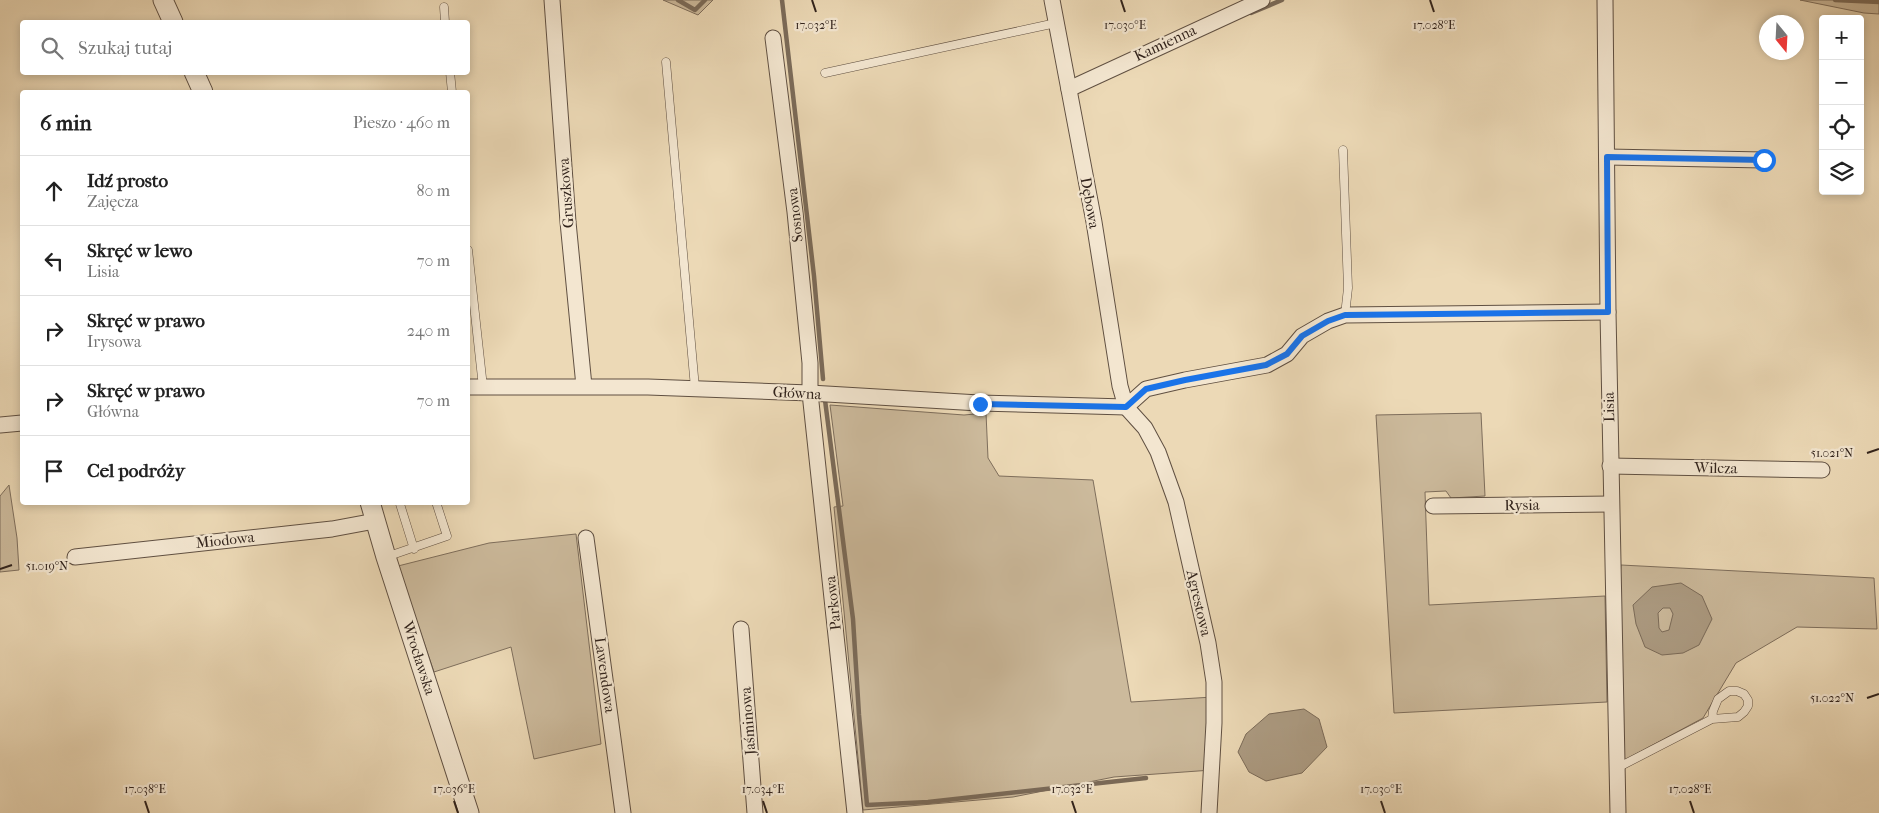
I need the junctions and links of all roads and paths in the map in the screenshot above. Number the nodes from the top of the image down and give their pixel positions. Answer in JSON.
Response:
{"nodes":[{"id":1,"x":163,"y":0,"type":"edge"},
{"id":2,"x":552,"y":0,"type":"edge"},
{"id":3,"x":1052,"y":0,"type":"edge"},
{"id":4,"x":1262,"y":0,"type":"edge"},
{"id":5,"x":1605,"y":0,"type":"edge"},
{"id":6,"x":444,"y":7,"type":"dead end"},
{"id":7,"x":171,"y":20,"type":"edge"},
{"id":8,"x":445,"y":20,"type":"edge"},
{"id":9,"x":1056,"y":22,"type":"junction"},
{"id":10,"x":773,"y":38,"type":"dead end"},
{"id":11,"x":666,"y":62,"type":"dead end"},
{"id":12,"x":825,"y":73,"type":"dead end"},
{"id":13,"x":195,"y":75,"type":"edge"},
{"id":14,"x":450,"y":75,"type":"edge"},
{"id":15,"x":1069,"y":89,"type":"junction"},
{"id":16,"x":202,"y":90,"type":"edge"},
{"id":17,"x":452,"y":90,"type":"edge"},
{"id":18,"x":1343,"y":150,"type":"dead end"},
{"id":19,"x":1607,"y":157,"type":"junction"},
{"id":20,"x":1764,"y":160,"type":"dead end"},
{"id":21,"x":470,"y":289,"type":"edge"},
{"id":22,"x":1608,"y":312,"type":"junction"},
{"id":23,"x":1345,"y":315,"type":"junction"},
{"id":24,"x":584,"y":386,"type":"junction"},
{"id":25,"x":475,"y":387,"type":"edge"},
{"id":26,"x":695,"y":388,"type":"junction"},
{"id":27,"x":810,"y":393,"type":"junction"},
{"id":28,"x":1126,"y":407,"type":"junction"},
{"id":29,"x":20,"y":422,"type":"edge"},
{"id":30,"x":0,"y":425,"type":"edge"},
{"id":31,"x":1610,"y":466,"type":"junction"},
{"id":32,"x":1822,"y":470,"type":"dead end"},
{"id":33,"x":1611,"y":504,"type":"junction"},
{"id":34,"x":400,"y":505,"type":"edge"},
{"id":35,"x":437,"y":505,"type":"edge"},
{"id":36,"x":1433,"y":506,"type":"dead end"},
{"id":37,"x":373,"y":512,"type":"edge"},
{"id":38,"x":586,"y":538,"type":"dead end"},
{"id":39,"x":414,"y":549,"type":"junction"},
{"id":40,"x":75,"y":557,"type":"dead end"},
{"id":41,"x":386,"y":558,"type":"junction"},
{"id":42,"x":741,"y":629,"type":"dead end"},
{"id":43,"x":1712,"y":719,"type":"junction"},
{"id":44,"x":1617,"y":768,"type":"junction"},
{"id":45,"x":469,"y":813,"type":"edge"},
{"id":46,"x":623,"y":813,"type":"edge"},
{"id":47,"x":755,"y":813,"type":"edge"},
{"id":48,"x":855,"y":813,"type":"edge"},
{"id":49,"x":1209,"y":813,"type":"edge"},
{"id":50,"x":1618,"y":813,"type":"edge"}],
"edges":[{"from":1,"to":7,"type":"street"},
{"from":2,"to":24,"type":"street","name":"Gruszkowa"},
{"from":3,"to":9,"type":"street","name":"Dębowa"},
{"from":4,"to":15,"type":"street","name":"Kamienna"},
{"from":5,"to":19,"type":"street","name":"Lisia"},
{"from":6,"to":8,"type":"lane"},
{"from":9,"to":12,"type":"lane"},
{"from":9,"to":15,"type":"street","name":"Dębowa"},
{"from":10,"to":27,"type":"street","name":"Sosnowa"},
{"from":11,"to":26,"type":"lane"},
{"from":13,"to":16,"type":"street"},
{"from":14,"to":17,"type":"lane"},
{"from":15,"to":28,"type":"street","name":"Dębowa"},
{"from":18,"to":23,"type":"lane"},
{"from":19,"to":20,"type":"street"},
{"from":19,"to":22,"type":"street","name":"Lisia"},
{"from":21,"to":25,"type":"lane"},
{"from":22,"to":23,"type":"street"},
{"from":22,"to":31,"type":"street","name":"Lisia"},
{"from":23,"to":28,"type":"street"},
{"from":24,"to":25,"type":"street","name":"Główna"},
{"from":24,"to":26,"type":"street","name":"Główna"},
{"from":26,"to":27,"type":"street","name":"Główna"},
{"from":27,"to":28,"type":"street","name":"Główna"},
{"from":27,"to":48,"type":"street","name":"Parkowa"},
{"from":28,"to":49,"type":"street","name":"Agrestowa"},
{"from":29,"to":30,"type":"street"},
{"from":31,"to":32,"type":"street","name":"Wilcza"},
{"from":31,"to":33,"type":"street","name":"Lisia"},
{"from":33,"to":36,"type":"street","name":"Rysia"},
{"from":33,"to":44,"type":"street","name":"Lisia"},
{"from":34,"to":39,"type":"lane"},
{"from":35,"to":39,"type":"lane"},
{"from":37,"to":40,"type":"street","name":"Miodowa"},
{"from":37,"to":41,"type":"street","name":"Wrocławska"},
{"from":38,"to":46,"type":"street","name":"Lawendowa"},
{"from":39,"to":41,"type":"lane"},
{"from":41,"to":45,"type":"street","name":"Wrocławska"},
{"from":42,"to":47,"type":"street","name":"Jaśminowa"},
{"from":43,"to":43,"type":"lane"},
{"from":43,"to":44,"type":"lane"},
{"from":44,"to":50,"type":"street","name":"Lisia"}]}
